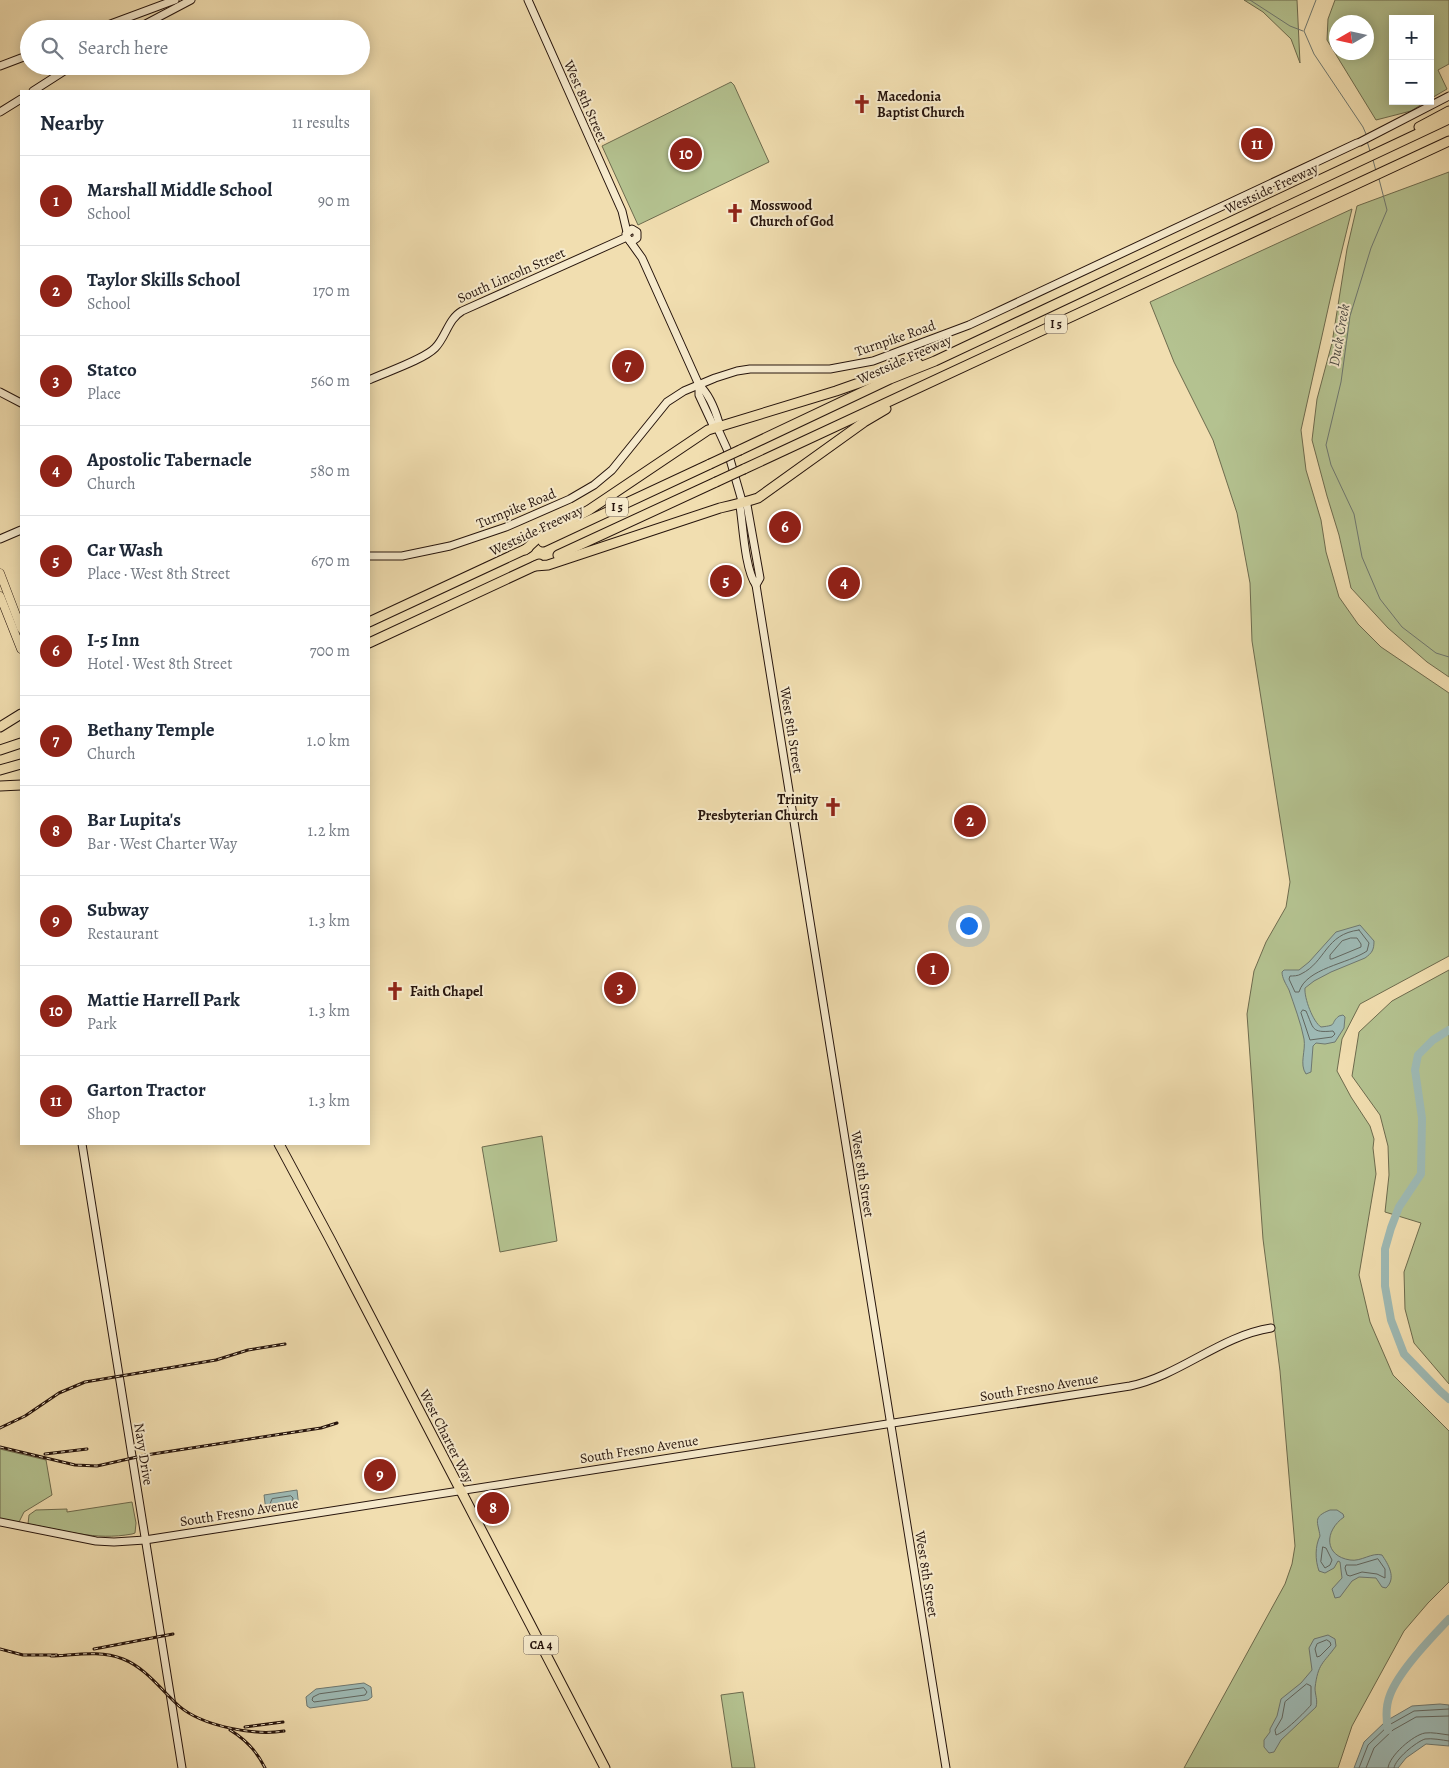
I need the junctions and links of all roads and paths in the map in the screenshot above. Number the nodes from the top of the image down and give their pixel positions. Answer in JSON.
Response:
{"nodes":[{"id":1,"x":174,"y":0,"type":"edge"},
{"id":2,"x":191,"y":0,"type":"edge"},
{"id":3,"x":528,"y":0,"type":"edge"},
{"id":4,"x":121,"y":20,"type":"edge"},
{"id":5,"x":151,"y":20,"type":"edge"},
{"id":6,"x":20,"y":58,"type":"edge"},
{"id":7,"x":0,"y":66,"type":"edge"},
{"id":8,"x":58,"y":75,"type":"edge"},
{"id":9,"x":35,"y":90,"type":"edge"},
{"id":10,"x":1449,"y":96,"type":"edge"},
{"id":11,"x":20,"y":100,"type":"edge"},
{"id":12,"x":1449,"y":111,"type":"edge"},
{"id":13,"x":0,"y":112,"type":"edge"},
{"id":14,"x":1449,"y":120,"type":"edge"},
{"id":15,"x":1449,"y":141,"type":"edge"},
{"id":16,"x":1449,"y":148,"type":"edge"},
{"id":17,"x":1386,"y":149,"type":"junction"},
{"id":18,"x":1411,"y":159,"type":"junction"},
{"id":19,"x":631,"y":236,"type":"junction"},
{"id":20,"x":935,"y":361,"type":"junction"},
{"id":21,"x":940,"y":378,"type":"junction"},
{"id":22,"x":370,"y":380,"type":"edge"},
{"id":23,"x":699,"y":385,"type":"junction"},
{"id":24,"x":0,"y":392,"type":"edge"},
{"id":25,"x":20,"y":402,"type":"edge"},
{"id":26,"x":717,"y":427,"type":"junction"},
{"id":27,"x":742,"y":502,"type":"junction"},
{"id":28,"x":20,"y":530,"type":"edge"},
{"id":29,"x":0,"y":539,"type":"edge"},
{"id":30,"x":745,"y":542,"type":"junction"},
{"id":31,"x":525,"y":550,"type":"junction"},
{"id":32,"x":370,"y":556,"type":"edge"},
{"id":33,"x":756,"y":557,"type":"junction"},
{"id":34,"x":535,"y":566,"type":"junction"},
{"id":35,"x":750,"y":572,"type":"junction"},
{"id":36,"x":0,"y":573,"type":"edge"},
{"id":37,"x":756,"y":585,"type":"junction"},
{"id":38,"x":0,"y":596,"type":"edge"},
{"id":39,"x":7,"y":613,"type":"junction"},
{"id":40,"x":370,"y":622,"type":"edge"},
{"id":41,"x":20,"y":625,"type":"edge"},
{"id":42,"x":20,"y":635,"type":"edge"},
{"id":43,"x":370,"y":644,"type":"edge"},
{"id":44,"x":20,"y":646,"type":"edge"},
{"id":45,"x":20,"y":714,"type":"edge"},
{"id":46,"x":0,"y":727,"type":"edge"},
{"id":47,"x":20,"y":743,"type":"edge"},
{"id":48,"x":0,"y":750,"type":"edge"},
{"id":49,"x":20,"y":764,"type":"edge"},
{"id":50,"x":0,"y":770,"type":"edge"},
{"id":51,"x":20,"y":785,"type":"edge"},
{"id":52,"x":0,"y":786,"type":"edge"},
{"id":53,"x":82,"y":1145,"type":"edge"},
{"id":54,"x":280,"y":1145,"type":"edge"},
{"id":55,"x":1271,"y":1328,"type":"dead end"},
{"id":56,"x":890,"y":1422,"type":"junction"},
{"id":57,"x":460,"y":1490,"type":"junction"},
{"id":58,"x":0,"y":1522,"type":"edge"},
{"id":59,"x":145,"y":1540,"type":"junction"},
{"id":60,"x":182,"y":1768,"type":"edge"},
{"id":61,"x":605,"y":1768,"type":"edge"},
{"id":62,"x":946,"y":1768,"type":"edge"}],
"edges":[{"from":1,"to":4,"type":"street"},
{"from":2,"to":5,"type":"street"},
{"from":3,"to":19,"type":"street","name":"West 8th Street"},
{"from":6,"to":7,"type":"street"},
{"from":8,"to":9,"type":"street"},
{"from":10,"to":23,"type":"street","name":"Turnpike Road"},
{"from":11,"to":13,"type":"street"},
{"from":12,"to":17,"type":"highway"},
{"from":14,"to":17,"type":"highway","name":"Westside Freeway","number":"I 5"},
{"from":15,"to":18,"type":"highway","number":"I 5"},
{"from":16,"to":18,"type":"highway"},
{"from":17,"to":20,"type":"highway","name":"Westside Freeway","number":"I 5"},
{"from":18,"to":21,"type":"highway","number":"I 5"},
{"from":19,"to":22,"type":"street","name":"South Lincoln Street"},
{"from":19,"to":23,"type":"street","name":"West 8th Street"},
{"from":20,"to":26,"type":"highway"},
{"from":20,"to":31,"type":"highway","name":"Westside Freeway","number":"I 5","bridge":true},
{"from":21,"to":27,"type":"highway"},
{"from":21,"to":34,"type":"highway","number":"I 5","bridge":true},
{"from":23,"to":26,"type":"street","name":"West 8th Street"},
{"from":23,"to":32,"type":"street","name":"Turnpike Road"},
{"from":24,"to":25,"type":"street"},
{"from":26,"to":27,"type":"street","name":"West 8th Street"},
{"from":26,"to":31,"type":"highway"},
{"from":27,"to":30,"type":"street","name":"West 8th Street"},
{"from":27,"to":33,"type":"street","name":"West 8th Street"},
{"from":27,"to":34,"type":"highway"},
{"from":28,"to":29,"type":"street"},
{"from":30,"to":33,"type":"street"},
{"from":30,"to":35,"type":"street","name":"West 8th Street"},
{"from":31,"to":40,"type":"highway","name":"Westside Freeway","number":"I 5"},
{"from":33,"to":35,"type":"street"},
{"from":33,"to":37,"type":"street","name":"West 8th Street"},
{"from":34,"to":43,"type":"highway","number":"I 5"},
{"from":35,"to":37,"type":"street","name":"West 8th Street"},
{"from":36,"to":41,"type":"main road"},
{"from":37,"to":56,"type":"street","name":"West 8th Street"},
{"from":38,"to":39,"type":"main road"},
{"from":39,"to":42,"type":"main road"},
{"from":39,"to":44,"type":"main road"},
{"from":45,"to":46,"type":"highway"},
{"from":47,"to":48,"type":"highway"},
{"from":49,"to":50,"type":"highway"},
{"from":51,"to":52,"type":"highway"},
{"from":53,"to":59,"type":"street","name":"Navy Drive"},
{"from":54,"to":57,"type":"highway","name":"West Charter Way","number":"CA 4"},
{"from":55,"to":56,"type":"street","name":"South Fresno Avenue"},
{"from":56,"to":57,"type":"street","name":"South Fresno Avenue"},
{"from":56,"to":62,"type":"street","name":"West 8th Street"},
{"from":57,"to":59,"type":"street","name":"South Fresno Avenue"},
{"from":57,"to":61,"type":"highway","name":"West Charter Way","number":"CA 4"},
{"from":58,"to":59,"type":"street","name":"South Fresno Avenue"},
{"from":59,"to":60,"type":"street","name":"Navy Drive"}]}
